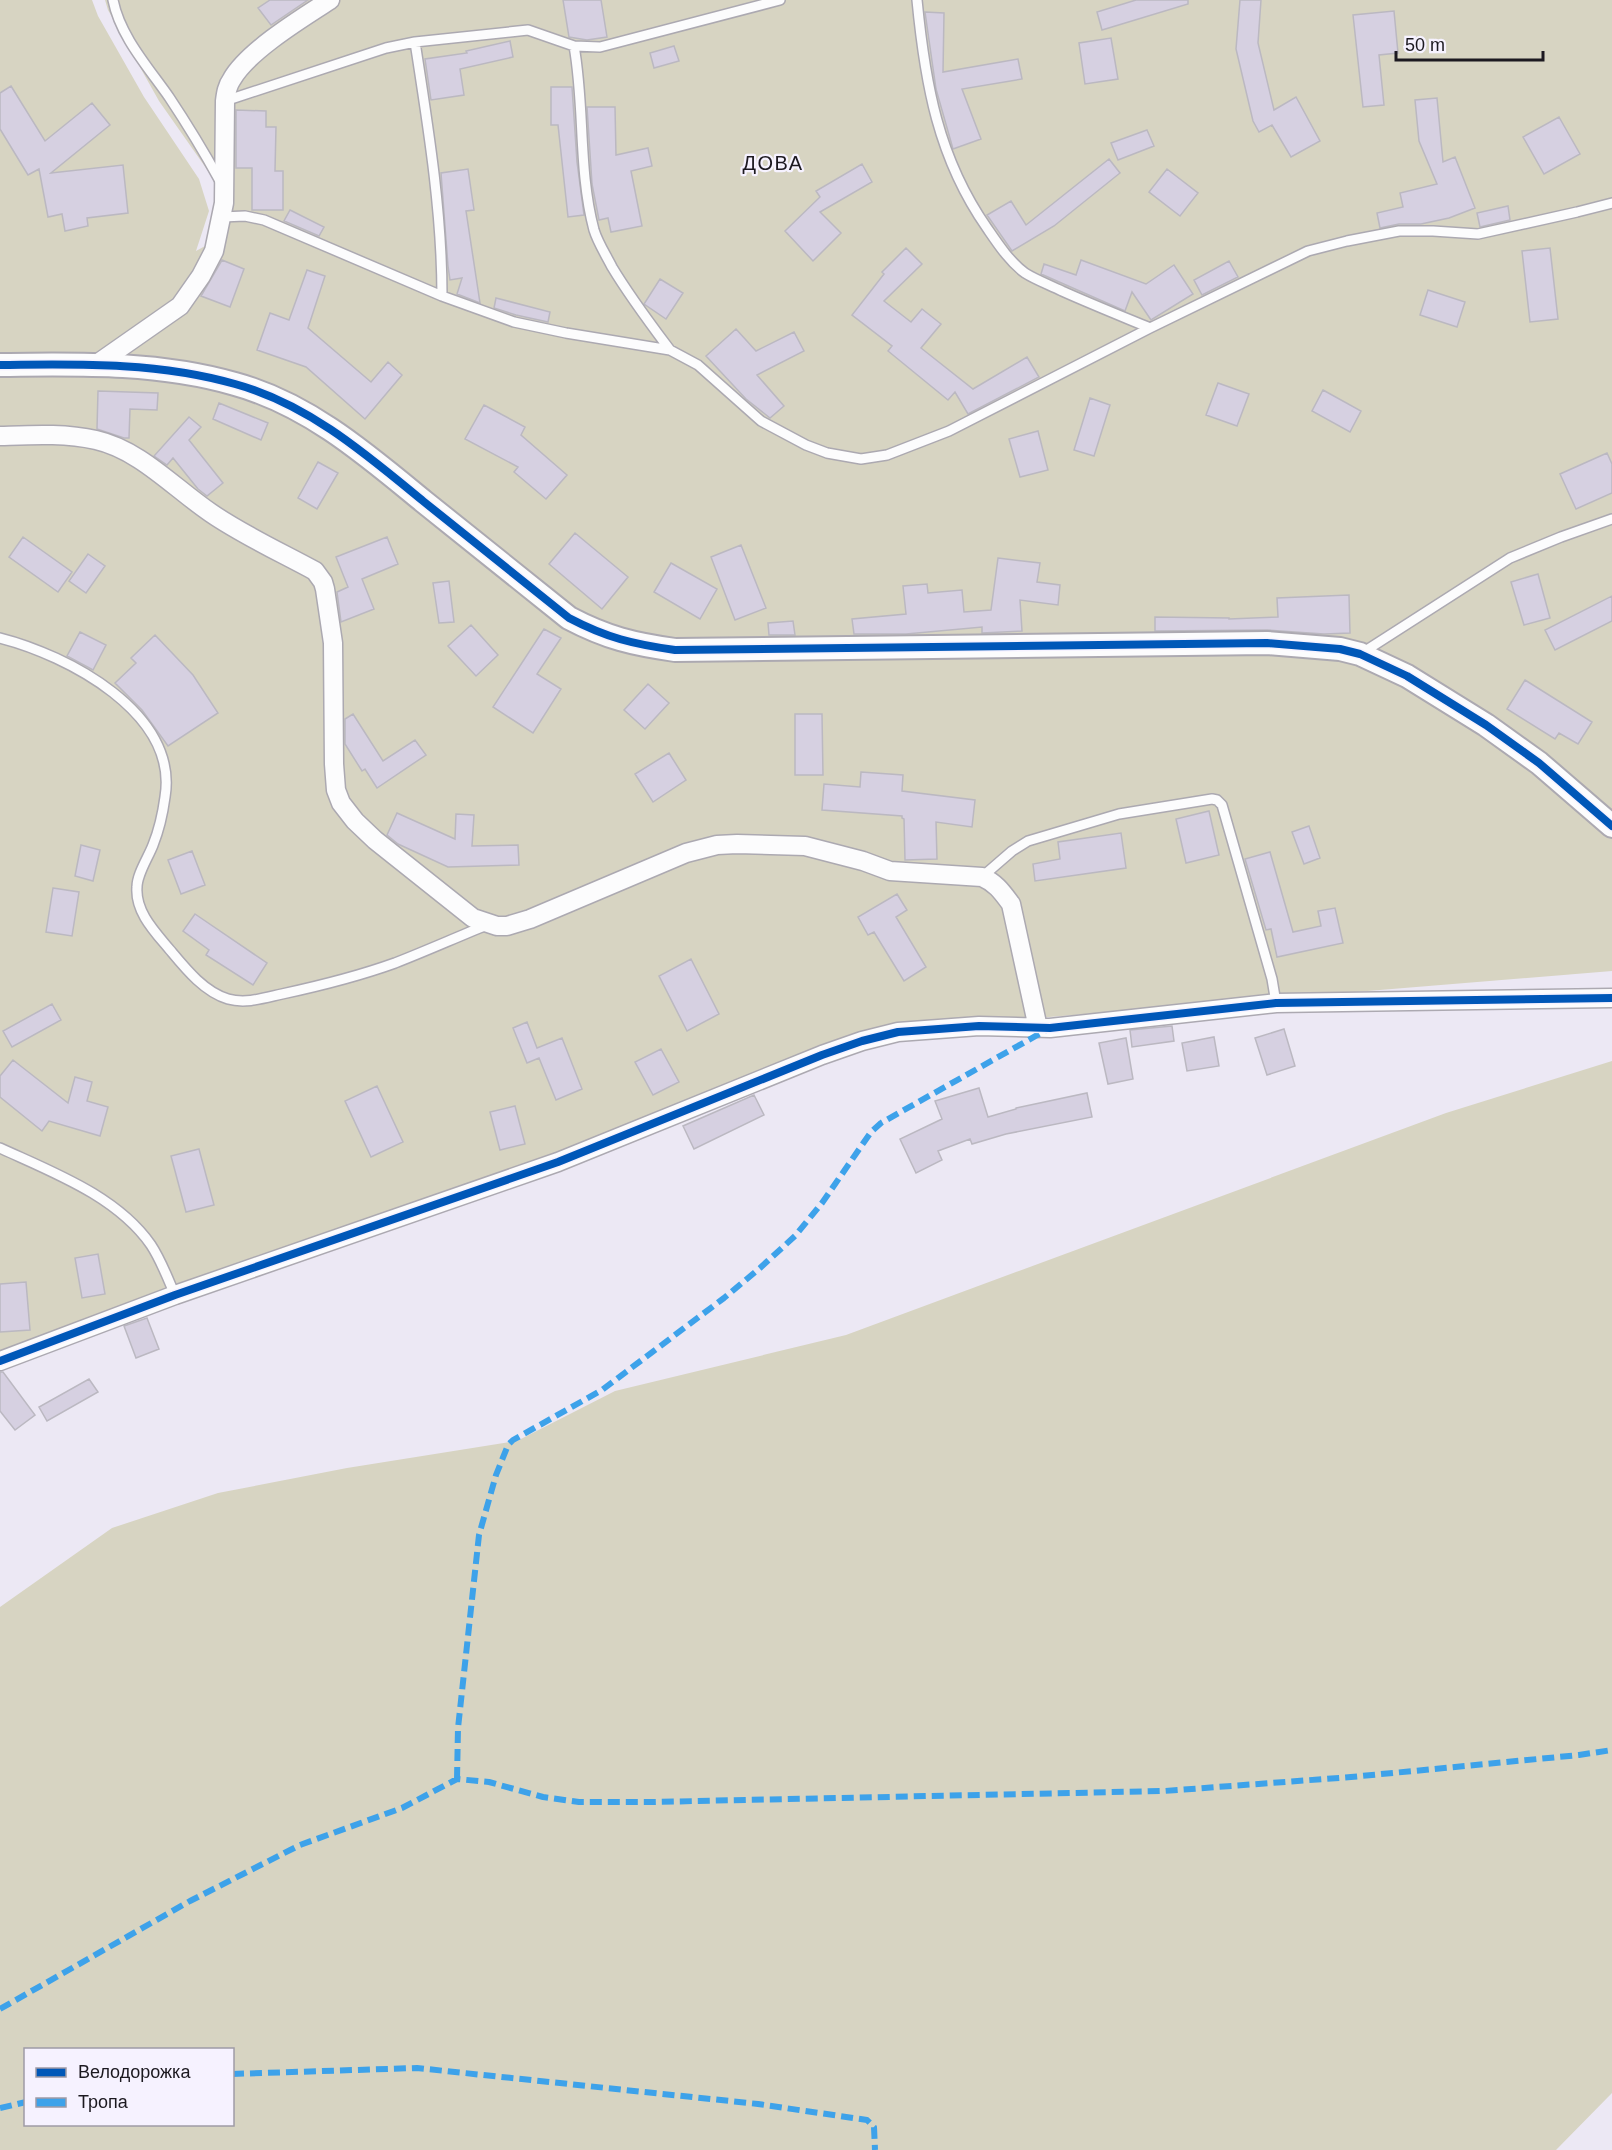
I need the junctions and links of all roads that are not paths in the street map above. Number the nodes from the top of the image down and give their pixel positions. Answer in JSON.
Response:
{"nodes":[{"id":1,"x":113,"y":0,"type":"edge"},
{"id":2,"x":330,"y":0,"type":"edge"},
{"id":3,"x":780,"y":0,"type":"edge"},
{"id":4,"x":917,"y":0,"type":"edge"},
{"id":5,"x":415,"y":42,"type":"junction"},
{"id":6,"x":574,"y":46,"type":"junction"},
{"id":7,"x":225,"y":101,"type":"junction"},
{"id":8,"x":223,"y":186,"type":"junction"},
{"id":9,"x":1612,"y":202,"type":"edge"},
{"id":10,"x":222,"y":217,"type":"junction"},
{"id":11,"x":442,"y":296,"type":"junction"},
{"id":12,"x":1150,"y":328,"type":"junction"},
{"id":13,"x":670,"y":350,"type":"junction"},
{"id":14,"x":97,"y":364,"type":"junction"},
{"id":15,"x":0,"y":365,"type":"edge"},
{"id":16,"x":0,"y":436,"type":"edge"},
{"id":17,"x":1612,"y":519,"type":"edge"},
{"id":18,"x":0,"y":638,"type":"edge"},
{"id":19,"x":1360,"y":654,"type":"junction"},
{"id":20,"x":1612,"y":826,"type":"edge"},
{"id":21,"x":982,"y":877,"type":"junction"},
{"id":22,"x":488,"y":925,"type":"junction"},
{"id":23,"x":1612,"y":998,"type":"edge"},
{"id":24,"x":1276,"y":1003,"type":"junction"},
{"id":25,"x":1038,"y":1028,"type":"junction"},
{"id":26,"x":0,"y":1149,"type":"edge"},
{"id":27,"x":175,"y":1295,"type":"junction"},
{"id":28,"x":0,"y":1361,"type":"edge"}],
"edges":[{"from":1,"to":8,"type":"lane"},
{"from":2,"to":7,"type":"street"},
{"from":3,"to":6,"type":"lane"},
{"from":4,"to":12,"type":"lane"},
{"from":5,"to":6,"type":"lane"},
{"from":5,"to":7,"type":"lane"},
{"from":5,"to":11,"type":"lane"},
{"from":6,"to":13,"type":"lane"},
{"from":7,"to":8,"type":"street"},
{"from":8,"to":10,"type":"street"},
{"from":9,"to":12,"type":"lane"},
{"from":10,"to":11,"type":"lane"},
{"from":10,"to":14,"type":"street"},
{"from":11,"to":13,"type":"lane"},
{"from":12,"to":13,"type":"lane"},
{"from":14,"to":15,"type":"street"},
{"from":14,"to":19,"type":"street"},
{"from":16,"to":22,"type":"street"},
{"from":17,"to":19,"type":"lane"},
{"from":18,"to":22,"type":"lane"},
{"from":19,"to":20,"type":"street"},
{"from":21,"to":22,"type":"street"},
{"from":21,"to":24,"type":"lane"},
{"from":21,"to":25,"type":"street"},
{"from":23,"to":24,"type":"street"},
{"from":24,"to":25,"type":"street"},
{"from":25,"to":27,"type":"street"},
{"from":26,"to":27,"type":"lane"},
{"from":27,"to":28,"type":"street"}]}
